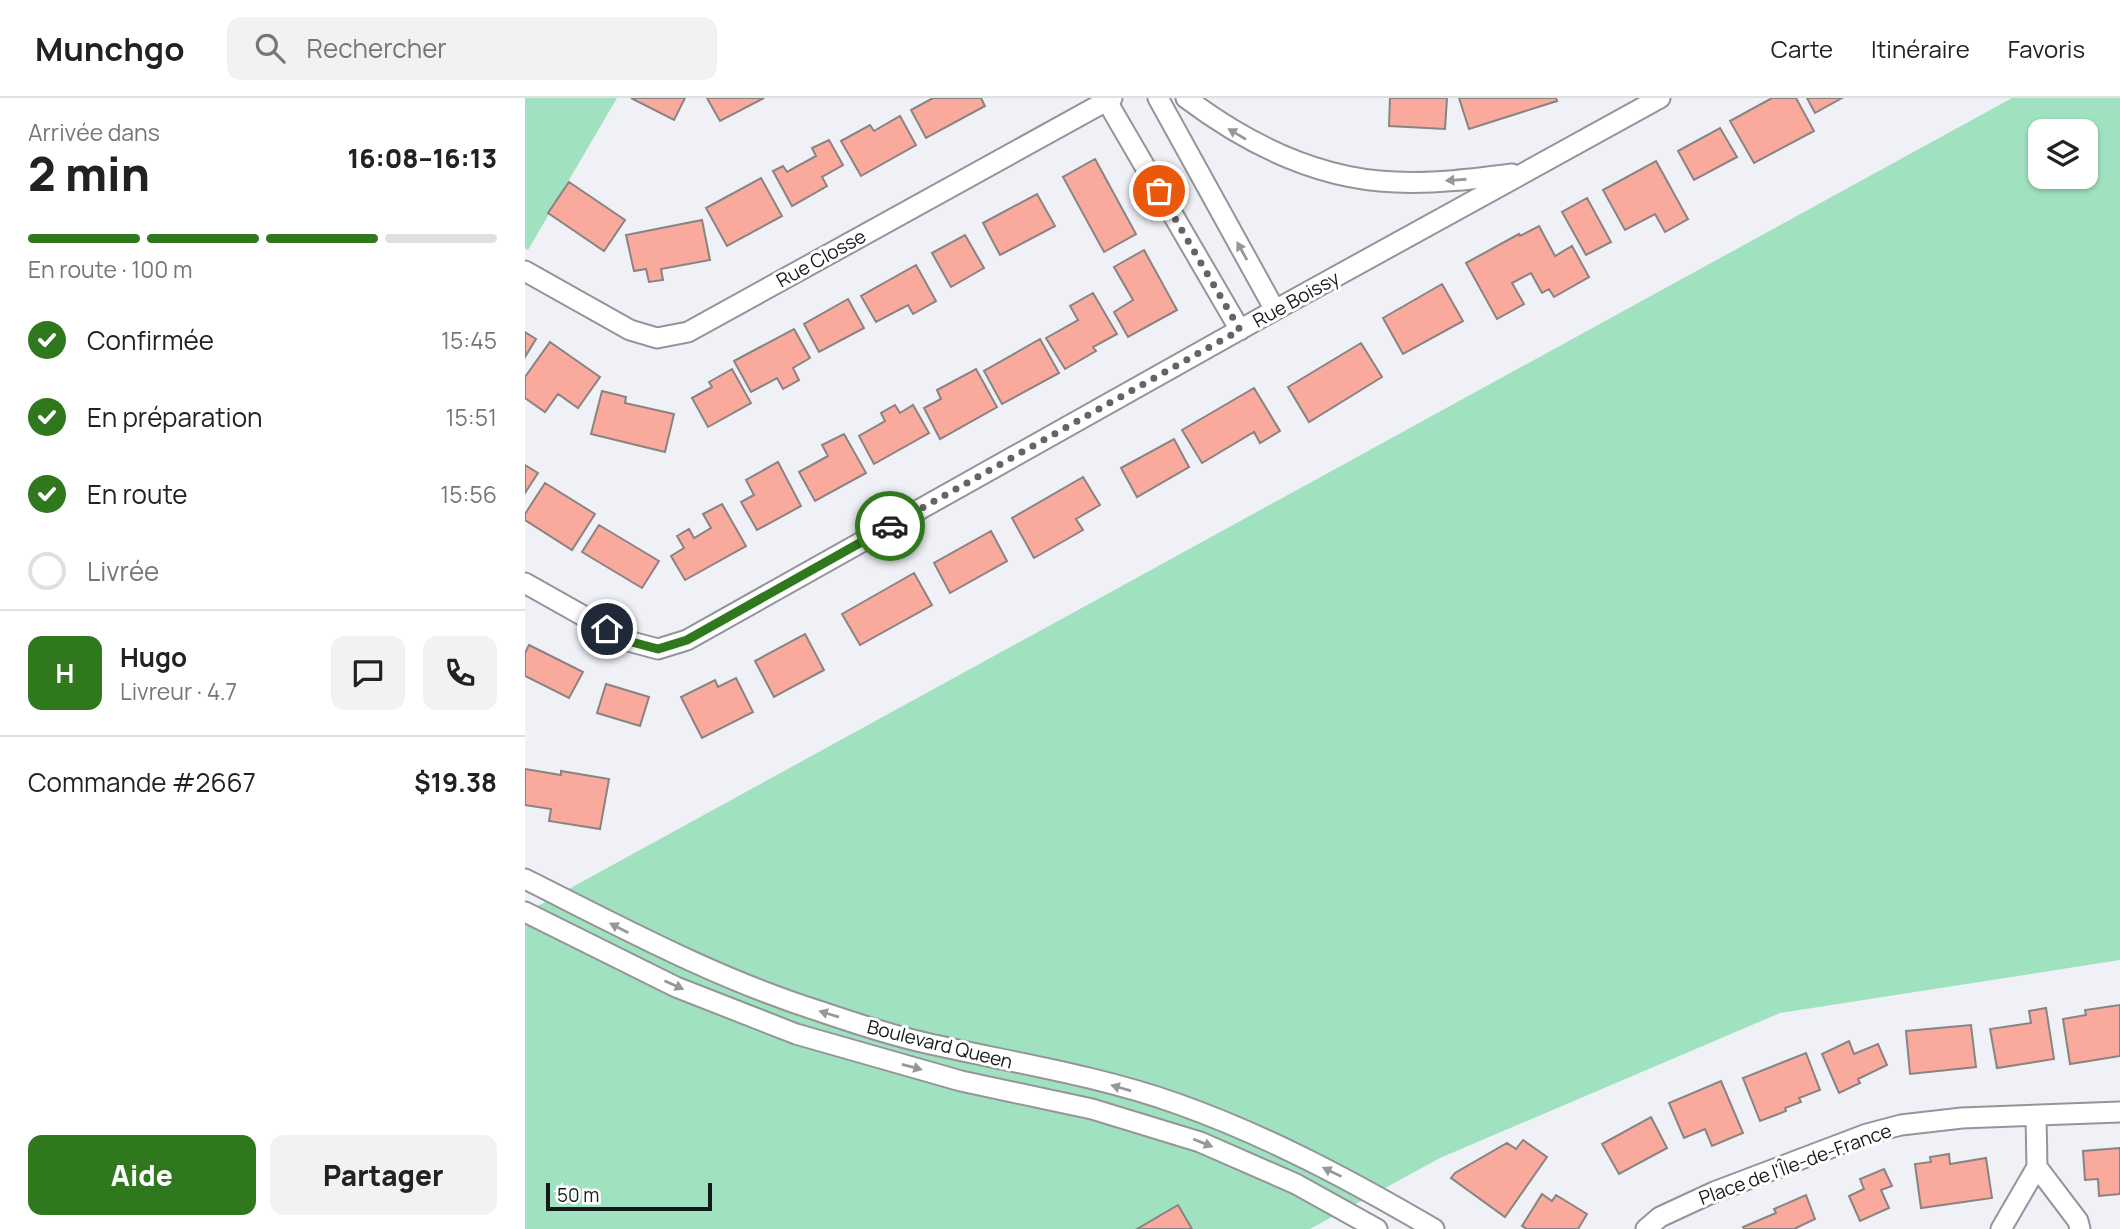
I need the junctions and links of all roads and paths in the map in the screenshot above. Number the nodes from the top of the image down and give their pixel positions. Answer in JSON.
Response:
{"nodes":[{"id":1,"x":1158,"y":98,"type":"edge"},
{"id":2,"x":1186,"y":98,"type":"edge"},
{"id":3,"x":1660,"y":98,"type":"edge"},
{"id":4,"x":1108,"y":99,"type":"edge"},
{"id":5,"x":1524,"y":173,"type":"junction"},
{"id":6,"x":525,"y":271,"type":"edge"},
{"id":7,"x":1275,"y":310,"type":"junction"},
{"id":8,"x":1240,"y":330,"type":"junction"},
{"id":9,"x":525,"y":583,"type":"edge"},
{"id":10,"x":525,"y":879,"type":"edge"},
{"id":11,"x":525,"y":912,"type":"edge"},
{"id":12,"x":2120,"y":1112,"type":"edge"},
{"id":13,"x":2036,"y":1116,"type":"junction"},
{"id":14,"x":2037,"y":1167,"type":"junction"},
{"id":15,"x":1362,"y":1187,"type":"junction"},
{"id":16,"x":1348,"y":1213,"type":"junction"},
{"id":17,"x":1377,"y":1229,"type":"edge"},
{"id":18,"x":1434,"y":1229,"type":"edge"},
{"id":19,"x":1646,"y":1229,"type":"edge"},
{"id":20,"x":2001,"y":1229,"type":"edge"},
{"id":21,"x":2080,"y":1229,"type":"edge"}],
"edges":[{"from":7,"to":1,"type":"street","one_way":true},
{"from":5,"to":2,"type":"street","one_way":true},
{"from":3,"to":5,"type":"street","name":"Rue Boissy"},
{"from":4,"to":6,"type":"street","name":"Rue Closse"},
{"from":4,"to":8,"type":"street"},
{"from":5,"to":7,"type":"street","name":"Rue Boissy"},
{"from":7,"to":8,"type":"street","name":"Rue Boissy"},
{"from":8,"to":9,"type":"street","name":"Rue Boissy"},
{"from":15,"to":10,"type":"street","name":"Boulevard Queen","one_way":true},
{"from":11,"to":16,"type":"street","name":"Boulevard Queen","one_way":true},
{"from":12,"to":13,"type":"street","name":"Place de l'Île-de-France"},
{"from":13,"to":14,"type":"street"},
{"from":13,"to":19,"type":"street","name":"Place de l'Île-de-France"},
{"from":14,"to":20,"type":"street"},
{"from":14,"to":21,"type":"street"},
{"from":15,"to":16,"type":"street"},
{"from":15,"to":18,"type":"street","name":"Boulevard Queen"},
{"from":16,"to":17,"type":"street","name":"Boulevard Queen"}]}
